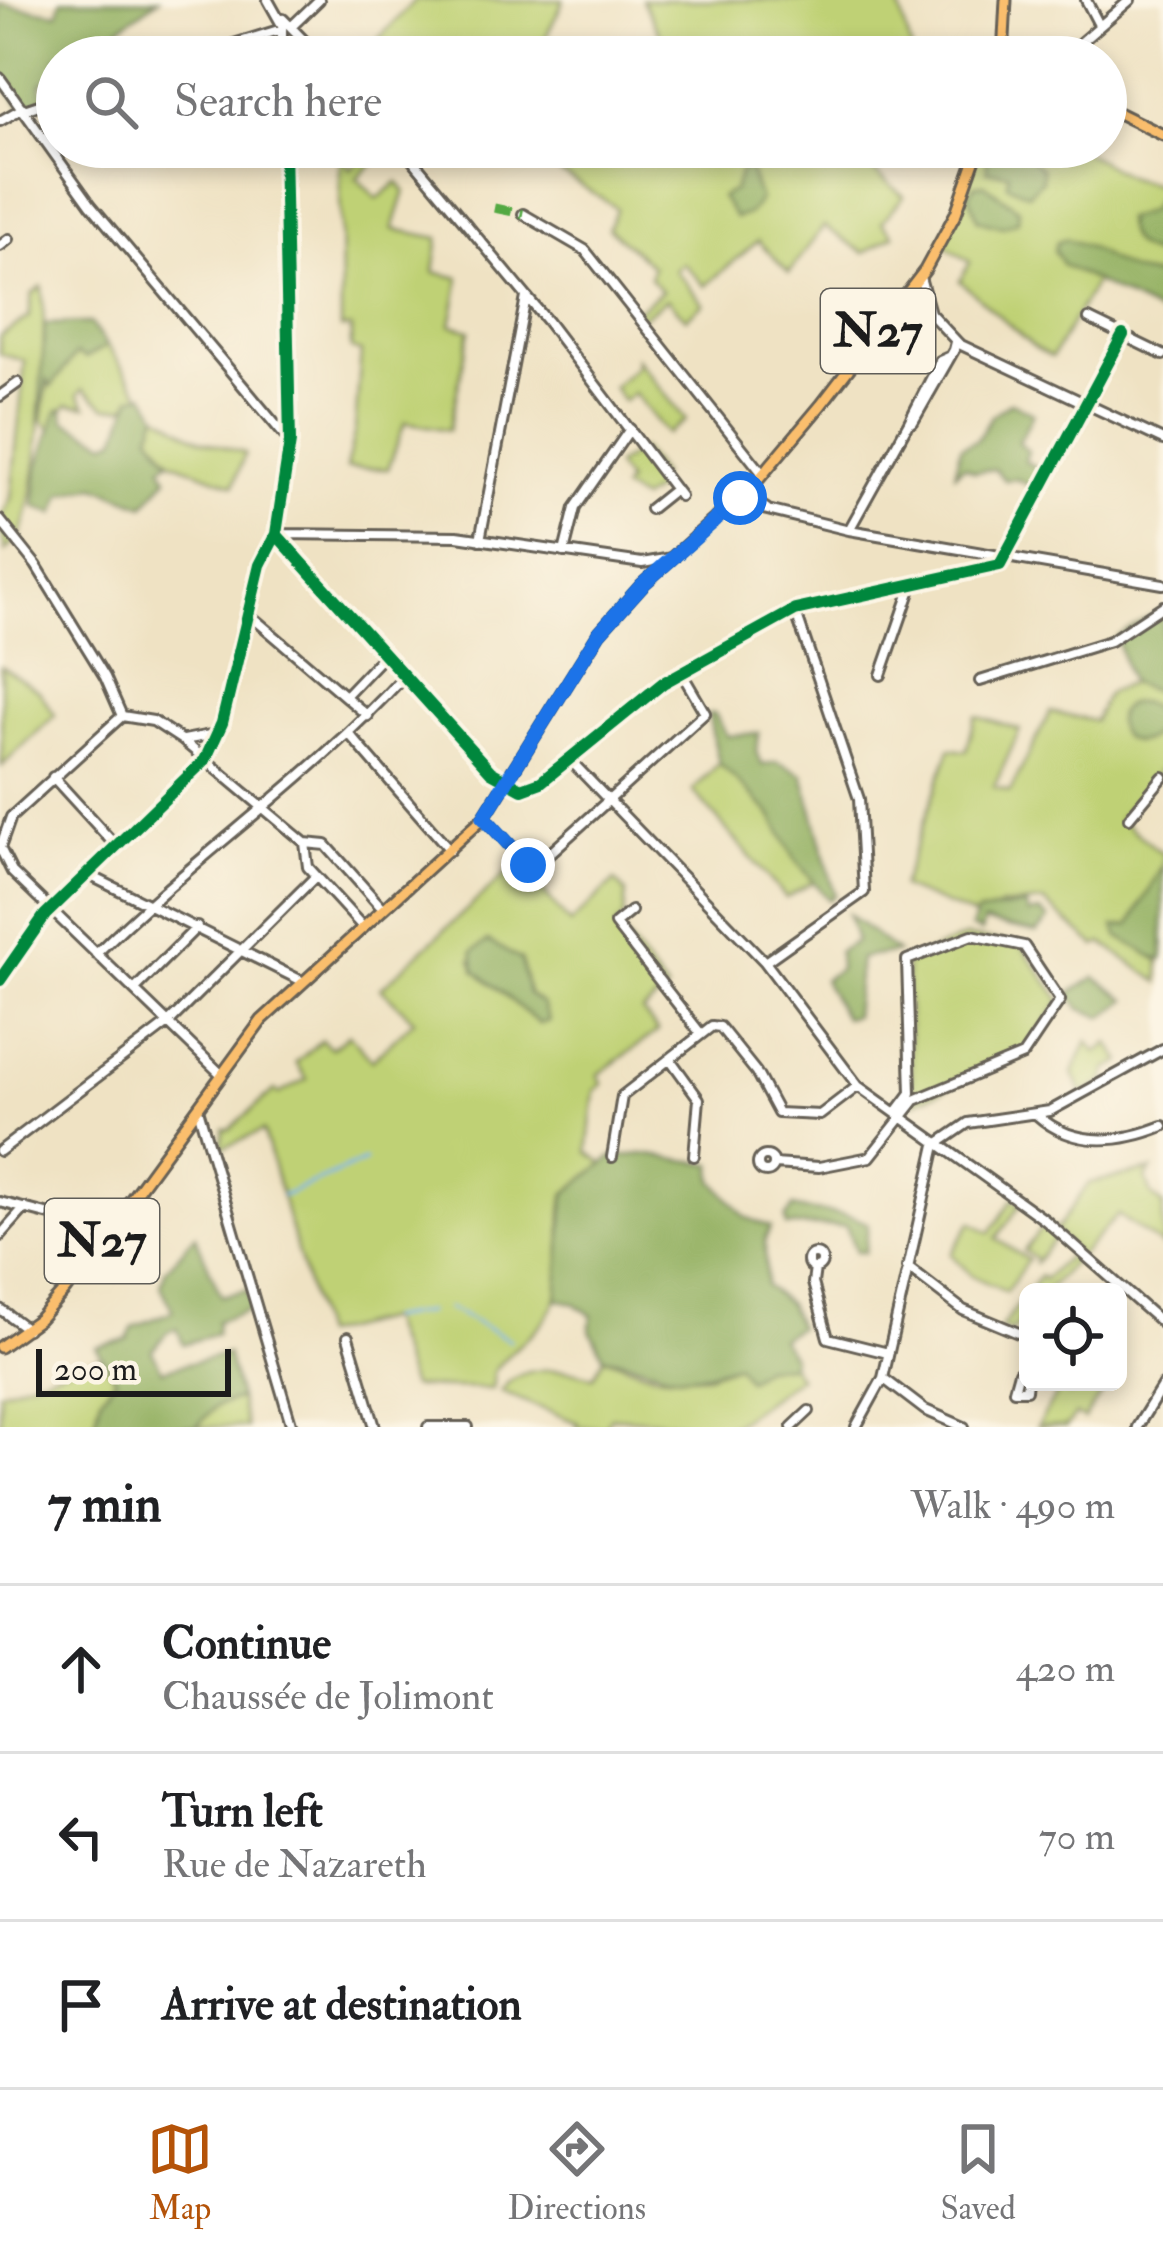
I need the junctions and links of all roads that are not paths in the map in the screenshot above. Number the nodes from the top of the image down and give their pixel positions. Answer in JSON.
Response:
{"nodes":[{"id":1,"x":268,"y":0,"type":"edge"},
{"id":2,"x":319,"y":0,"type":"edge"},
{"id":3,"x":1006,"y":0,"type":"edge"},
{"id":4,"x":1086,"y":0,"type":"edge"},
{"id":5,"x":1130,"y":0,"type":"edge"},
{"id":6,"x":283,"y":24,"type":"junction"},
{"id":7,"x":1100,"y":26,"type":"junction"},
{"id":8,"x":250,"y":36,"type":"edge"},
{"id":9,"x":283,"y":36,"type":"edge"},
{"id":10,"x":296,"y":36,"type":"edge"},
{"id":11,"x":1004,"y":36,"type":"edge"},
{"id":12,"x":1088,"y":36,"type":"edge"},
{"id":13,"x":0,"y":78,"type":"edge"},
{"id":14,"x":36,"y":105,"type":"edge"},
{"id":15,"x":23,"y":109,"type":"junction"},
{"id":16,"x":1127,"y":117,"type":"edge"},
{"id":17,"x":0,"y":121,"type":"edge"},
{"id":18,"x":36,"y":128,"type":"edge"},
{"id":19,"x":1163,"y":135,"type":"edge"},
{"id":20,"x":64,"y":168,"type":"edge"},
{"id":21,"x":284,"y":168,"type":"edge"},
{"id":22,"x":420,"y":168,"type":"edge"},
{"id":23,"x":972,"y":168,"type":"edge"},
{"id":24,"x":523,"y":214,"type":"dead end"},
{"id":25,"x":9,"y":239,"type":"dead end"},
{"id":26,"x":0,"y":246,"type":"edge"},
{"id":27,"x":920,"y":277,"type":"junction"},
{"id":28,"x":527,"y":296,"type":"junction"},
{"id":29,"x":1089,"y":319,"type":"dead end"},
{"id":30,"x":1123,"y":335,"type":"junction"},
{"id":31,"x":956,"y":349,"type":"junction"},
{"id":32,"x":1163,"y":355,"type":"edge"},
{"id":33,"x":18,"y":383,"type":"dead end"},
{"id":34,"x":0,"y":395,"type":"edge"},
{"id":35,"x":1088,"y":405,"type":"junction"},
{"id":36,"x":630,"y":429,"type":"junction"},
{"id":37,"x":1163,"y":440,"type":"edge"},
{"id":38,"x":290,"y":442,"type":"junction"},
{"id":39,"x":761,"y":477,"type":"junction"},
{"id":40,"x":739,"y":498,"type":"junction"},
{"id":41,"x":650,"y":508,"type":"dead end"},
{"id":42,"x":772,"y":513,"type":"junction"},
{"id":43,"x":1,"y":521,"type":"edge"},
{"id":44,"x":848,"y":530,"type":"junction"},
{"id":45,"x":276,"y":534,"type":"junction"},
{"id":46,"x":480,"y":540,"type":"junction"},
{"id":47,"x":564,"y":552,"type":"junction"},
{"id":48,"x":1006,"y":557,"type":"junction"},
{"id":49,"x":672,"y":558,"type":"junction"},
{"id":50,"x":1163,"y":584,"type":"edge"},
{"id":51,"x":912,"y":585,"type":"junction"},
{"id":52,"x":1163,"y":606,"type":"edge"},
{"id":53,"x":795,"y":610,"type":"junction"},
{"id":54,"x":251,"y":616,"type":"junction"},
{"id":55,"x":385,"y":654,"type":"junction"},
{"id":56,"x":680,"y":672,"type":"junction"},
{"id":57,"x":405,"y":674,"type":"junction"},
{"id":58,"x":881,"y":675,"type":"dead end"},
{"id":59,"x":980,"y":682,"type":"dead end"},
{"id":60,"x":345,"y":696,"type":"junction"},
{"id":61,"x":122,"y":716,"type":"junction"},
{"id":62,"x":368,"y":716,"type":"junction"},
{"id":63,"x":220,"y":728,"type":"junction"},
{"id":64,"x":350,"y":735,"type":"junction"},
{"id":65,"x":182,"y":740,"type":"junction"},
{"id":66,"x":569,"y":759,"type":"junction"},
{"id":67,"x":205,"y":760,"type":"junction"},
{"id":68,"x":53,"y":777,"type":"junction"},
{"id":69,"x":1163,"y":777,"type":"edge"},
{"id":70,"x":509,"y":785,"type":"junction"},
{"id":71,"x":609,"y":798,"type":"junction"},
{"id":72,"x":262,"y":807,"type":"junction"},
{"id":73,"x":484,"y":817,"type":"junction"},
{"id":74,"x":1129,"y":818,"type":"dead end"},
{"id":75,"x":305,"y":843,"type":"junction"},
{"id":76,"x":323,"y":844,"type":"junction"},
{"id":77,"x":116,"y":846,"type":"junction"},
{"id":78,"x":450,"y":850,"type":"junction"},
{"id":79,"x":305,"y":859,"type":"junction"},
{"id":80,"x":86,"y":874,"type":"junction"},
{"id":81,"x":316,"y":876,"type":"junction"},
{"id":82,"x":147,"y":903,"type":"junction"},
{"id":83,"x":382,"y":908,"type":"junction"},
{"id":84,"x":50,"y":911,"type":"junction"},
{"id":85,"x":631,"y":911,"type":"dead end"},
{"id":86,"x":362,"y":926,"type":"junction"},
{"id":87,"x":197,"y":927,"type":"junction"},
{"id":88,"x":243,"y":950,"type":"junction"},
{"id":89,"x":897,"y":952,"type":"dead end"},
{"id":90,"x":96,"y":954,"type":"junction"},
{"id":91,"x":907,"y":961,"type":"junction"},
{"id":92,"x":765,"y":962,"type":"junction"},
{"id":93,"x":0,"y":980,"type":"edge"},
{"id":94,"x":302,"y":981,"type":"junction"},
{"id":95,"x":134,"y":990,"type":"junction"},
{"id":96,"x":167,"y":1024,"type":"junction"},
{"id":97,"x":700,"y":1034,"type":"junction"},
{"id":98,"x":1163,"y":1049,"type":"edge"},
{"id":99,"x":670,"y":1059,"type":"junction"},
{"id":100,"x":222,"y":1075,"type":"junction"},
{"id":101,"x":858,"y":1086,"type":"junction"},
{"id":102,"x":912,"y":1099,"type":"junction"},
{"id":103,"x":198,"y":1109,"type":"junction"},
{"id":104,"x":1036,"y":1114,"type":"junction"},
{"id":105,"x":898,"y":1115,"type":"junction"},
{"id":106,"x":189,"y":1121,"type":"junction"},
{"id":107,"x":1163,"y":1126,"type":"edge"},
{"id":108,"x":208,"y":1141,"type":"junction"},
{"id":109,"x":936,"y":1145,"type":"junction"},
{"id":110,"x":0,"y":1151,"type":"edge"},
{"id":111,"x":694,"y":1156,"type":"dead end"},
{"id":112,"x":612,"y":1157,"type":"dead end"},
{"id":113,"x":774,"y":1164,"type":"dead end"},
{"id":114,"x":0,"y":1202,"type":"edge"},
{"id":115,"x":25,"y":1208,"type":"junction"},
{"id":116,"x":110,"y":1231,"type":"junction"},
{"id":117,"x":0,"y":1236,"type":"edge"},
{"id":118,"x":907,"y":1267,"type":"junction"},
{"id":119,"x":815,"y":1268,"type":"dead end"},
{"id":120,"x":0,"y":1309,"type":"edge"},
{"id":121,"x":1163,"y":1324,"type":"edge"},
{"id":122,"x":27,"y":1329,"type":"junction"},
{"id":123,"x":1019,"y":1333,"type":"edge"},
{"id":124,"x":348,"y":1337,"type":"dead end"},
{"id":125,"x":0,"y":1347,"type":"edge"},
{"id":126,"x":888,"y":1353,"type":"junction"},
{"id":127,"x":884,"y":1378,"type":"junction"},
{"id":128,"x":1163,"y":1385,"type":"edge"},
{"id":129,"x":809,"y":1412,"type":"dead end"},
{"id":130,"x":457,"y":1426,"type":"edge"},
{"id":131,"x":292,"y":1427,"type":"edge"},
{"id":132,"x":375,"y":1427,"type":"edge"},
{"id":133,"x":428,"y":1427,"type":"edge"},
{"id":134,"x":468,"y":1427,"type":"edge"},
{"id":135,"x":792,"y":1427,"type":"edge"},
{"id":136,"x":856,"y":1427,"type":"edge"},
{"id":137,"x":964,"y":1427,"type":"edge"},
{"id":138,"x":1137,"y":1427,"type":"edge"}],
"edges":[{"from":1,"to":6,"type":"street"},
{"from":2,"to":6,"type":"street"},
{"from":3,"to":11,"type":"main road"},
{"from":4,"to":7,"type":"street"},
{"from":5,"to":7,"type":"street"},
{"from":6,"to":8,"type":"street"},
{"from":6,"to":9,"type":"street"},
{"from":6,"to":10,"type":"street"},
{"from":7,"to":12,"type":"street"},
{"from":13,"to":15,"type":"street"},
{"from":14,"to":15,"type":"street"},
{"from":15,"to":17,"type":"street"},
{"from":15,"to":18,"type":"street"},
{"from":16,"to":19,"type":"main road"},
{"from":20,"to":38,"type":"street"},
{"from":21,"to":38,"type":"street"},
{"from":22,"to":28,"type":"street"},
{"from":23,"to":27,"type":"main road","number":"N27"},
{"from":24,"to":39,"type":"street"},
{"from":25,"to":26,"type":"street"},
{"from":27,"to":31,"type":"street"},
{"from":27,"to":39,"type":"main road","number":"N27"},
{"from":28,"to":36,"type":"street"},
{"from":28,"to":46,"type":"street"},
{"from":29,"to":30,"type":"street"},
{"from":30,"to":32,"type":"street"},
{"from":30,"to":35,"type":"street"},
{"from":31,"to":35,"type":"street"},
{"from":31,"to":44,"type":"street"},
{"from":33,"to":34,"type":"street"},
{"from":35,"to":37,"type":"street"},
{"from":35,"to":48,"type":"street"},
{"from":36,"to":41,"type":"street"},
{"from":36,"to":47,"type":"street"},
{"from":38,"to":45,"type":"street"},
{"from":39,"to":40,"type":"main road","number":"N27"},
{"from":39,"to":42,"type":"street"},
{"from":40,"to":42,"type":"street"},
{"from":40,"to":49,"type":"main road","number":"N27"},
{"from":42,"to":44,"type":"street"},
{"from":43,"to":61,"type":"street"},
{"from":44,"to":48,"type":"street"},
{"from":45,"to":46,"type":"street"},
{"from":45,"to":54,"type":"street"},
{"from":45,"to":55,"type":"street"},
{"from":46,"to":47,"type":"street"},
{"from":47,"to":49,"type":"street"},
{"from":48,"to":50,"type":"street"},
{"from":48,"to":51,"type":"street"},
{"from":49,"to":70,"type":"main road","number":"N27"},
{"from":51,"to":53,"type":"street"},
{"from":51,"to":58,"type":"street"},
{"from":52,"to":59,"type":"street"},
{"from":53,"to":56,"type":"street"},
{"from":53,"to":92,"type":"street"},
{"from":54,"to":60,"type":"street"},
{"from":54,"to":63,"type":"street"},
{"from":55,"to":57,"type":"street"},
{"from":55,"to":60,"type":"street"},
{"from":56,"to":66,"type":"street"},
{"from":56,"to":71,"type":"street"},
{"from":57,"to":62,"type":"street"},
{"from":57,"to":70,"type":"street"},
{"from":60,"to":62,"type":"street"},
{"from":61,"to":65,"type":"street"},
{"from":61,"to":68,"type":"street"},
{"from":62,"to":64,"type":"street"},
{"from":63,"to":65,"type":"street"},
{"from":63,"to":67,"type":"street"},
{"from":64,"to":72,"type":"street"},
{"from":64,"to":78,"type":"street"},
{"from":65,"to":67,"type":"street"},
{"from":66,"to":70,"type":"street"},
{"from":66,"to":71,"type":"street"},
{"from":67,"to":72,"type":"street"},
{"from":67,"to":77,"type":"street"},
{"from":68,"to":77,"type":"street"},
{"from":68,"to":84,"type":"street"},
{"from":69,"to":74,"type":"street"},
{"from":70,"to":73,"type":"main road","number":"N27"},
{"from":71,"to":73,"type":"street"},
{"from":71,"to":92,"type":"street"},
{"from":72,"to":75,"type":"street"},
{"from":72,"to":82,"type":"street"},
{"from":73,"to":78,"type":"main road","number":"N27"},
{"from":75,"to":76,"type":"street"},
{"from":75,"to":79,"type":"street"},
{"from":76,"to":79,"type":"street"},
{"from":76,"to":83,"type":"street"},
{"from":77,"to":80,"type":"street"},
{"from":78,"to":83,"type":"main road","number":"N27"},
{"from":79,"to":81,"type":"street"},
{"from":80,"to":82,"type":"street"},
{"from":80,"to":84,"type":"street"},
{"from":81,"to":86,"type":"street"},
{"from":81,"to":88,"type":"street"},
{"from":82,"to":87,"type":"street"},
{"from":82,"to":90,"type":"street"},
{"from":83,"to":86,"type":"main road","number":"N27"},
{"from":84,"to":90,"type":"street"},
{"from":84,"to":93,"type":"street"},
{"from":85,"to":97,"type":"street"},
{"from":86,"to":94,"type":"main road","number":"N27"},
{"from":87,"to":88,"type":"street"},
{"from":87,"to":95,"type":"street"},
{"from":88,"to":94,"type":"street"},
{"from":88,"to":96,"type":"street"},
{"from":89,"to":91,"type":"street"},
{"from":90,"to":95,"type":"street"},
{"from":91,"to":102,"type":"street"},
{"from":91,"to":102,"type":"street"},
{"from":92,"to":101,"type":"street"},
{"from":94,"to":100,"type":"main road","number":"N27"},
{"from":95,"to":96,"type":"street"},
{"from":96,"to":100,"type":"street"},
{"from":96,"to":110,"type":"street"},
{"from":97,"to":99,"type":"street"},
{"from":97,"to":101,"type":"street"},
{"from":98,"to":104,"type":"street"},
{"from":99,"to":111,"type":"street"},
{"from":99,"to":112,"type":"street"},
{"from":100,"to":103,"type":"main road","number":"N27"},
{"from":101,"to":105,"type":"street"},
{"from":102,"to":105,"type":"street"},
{"from":103,"to":106,"type":"main road","number":"N27"},
{"from":103,"to":108,"type":"street"},
{"from":104,"to":107,"type":"street"},
{"from":104,"to":109,"type":"street"},
{"from":105,"to":109,"type":"street"},
{"from":105,"to":113,"type":"street"},
{"from":106,"to":108,"type":"street"},
{"from":106,"to":116,"type":"main road","number":"N27"},
{"from":108,"to":131,"type":"street"},
{"from":109,"to":118,"type":"street"},
{"from":109,"to":121,"type":"street"},
{"from":114,"to":115,"type":"street"},
{"from":115,"to":116,"type":"street"},
{"from":115,"to":117,"type":"street"},
{"from":116,"to":122,"type":"main road","number":"N27"},
{"from":118,"to":123,"type":"street"},
{"from":118,"to":126,"type":"street"},
{"from":119,"to":126,"type":"street"},
{"from":120,"to":122,"type":"street"},
{"from":122,"to":125,"type":"main road","number":"N27"},
{"from":124,"to":132,"type":"street"},
{"from":126,"to":127,"type":"street"},
{"from":127,"to":136,"type":"street"},
{"from":127,"to":137,"type":"street"},
{"from":128,"to":138,"type":"street"},
{"from":129,"to":135,"type":"street"},
{"from":130,"to":133,"type":"street"},
{"from":130,"to":134,"type":"street"}]}
